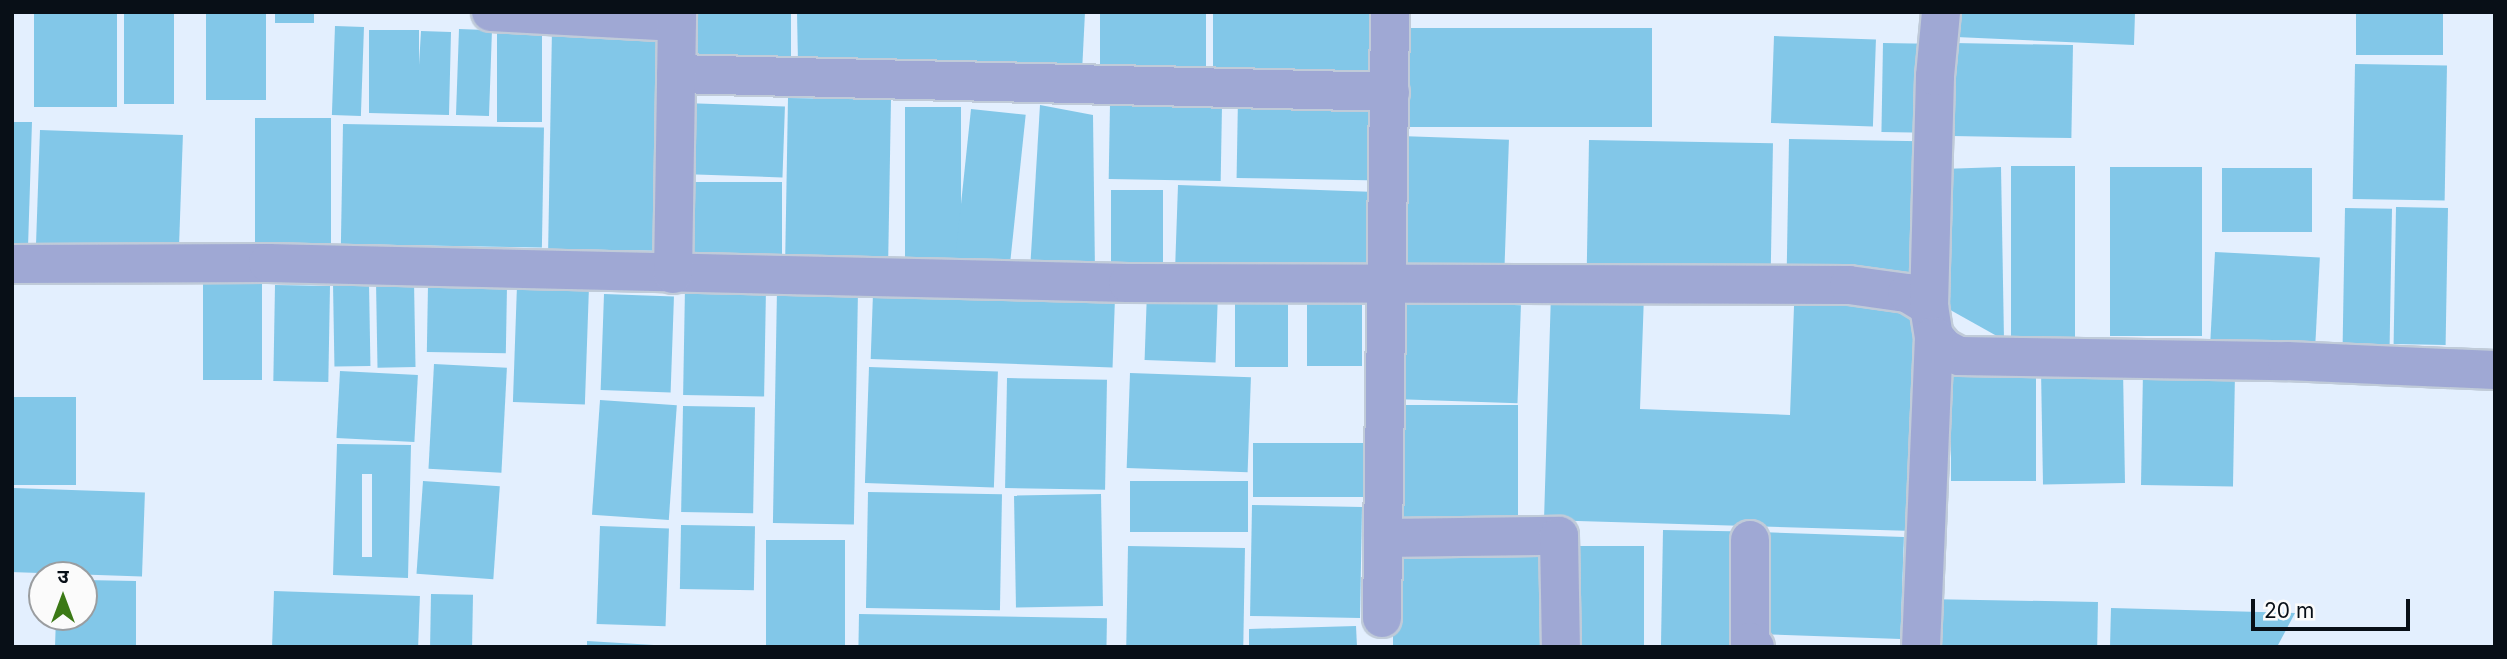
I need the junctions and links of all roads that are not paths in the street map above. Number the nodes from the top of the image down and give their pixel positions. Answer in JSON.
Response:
{"nodes":[{"id":1,"x":491,"y":12,"type":"edge"},
{"id":2,"x":1390,"y":12,"type":"edge"},
{"id":3,"x":1941,"y":12,"type":"edge"},
{"id":4,"x":677,"y":17,"type":"edge"},
{"id":5,"x":676,"y":74,"type":"junction"},
{"id":6,"x":1390,"y":92,"type":"junction"},
{"id":7,"x":12,"y":264,"type":"edge"},
{"id":8,"x":673,"y":274,"type":"junction"},
{"id":9,"x":1385,"y":281,"type":"junction"},
{"id":10,"x":1932,"y":321,"type":"junction"},
{"id":11,"x":2495,"y":370,"type":"edge"},
{"id":12,"x":1383,"y":538,"type":"junction"},
{"id":13,"x":1750,"y":540,"type":"dead end"},
{"id":14,"x":1382,"y":618,"type":"dead end"},
{"id":15,"x":1561,"y":647,"type":"edge"},
{"id":16,"x":1755,"y":647,"type":"edge"},
{"id":17,"x":1921,"y":647,"type":"edge"}],
"edges":[{"from":1,"to":4,"type":"street"},
{"from":2,"to":6,"type":"street"},
{"from":3,"to":10,"type":"street"},
{"from":4,"to":5,"type":"street"},
{"from":5,"to":6,"type":"street"},
{"from":5,"to":8,"type":"street"},
{"from":6,"to":9,"type":"street"},
{"from":7,"to":8,"type":"street"},
{"from":8,"to":9,"type":"street"},
{"from":9,"to":10,"type":"street"},
{"from":9,"to":12,"type":"street"},
{"from":10,"to":11,"type":"street"},
{"from":10,"to":17,"type":"street"},
{"from":12,"to":14,"type":"street"},
{"from":12,"to":15,"type":"street"},
{"from":13,"to":16,"type":"street"}]}
